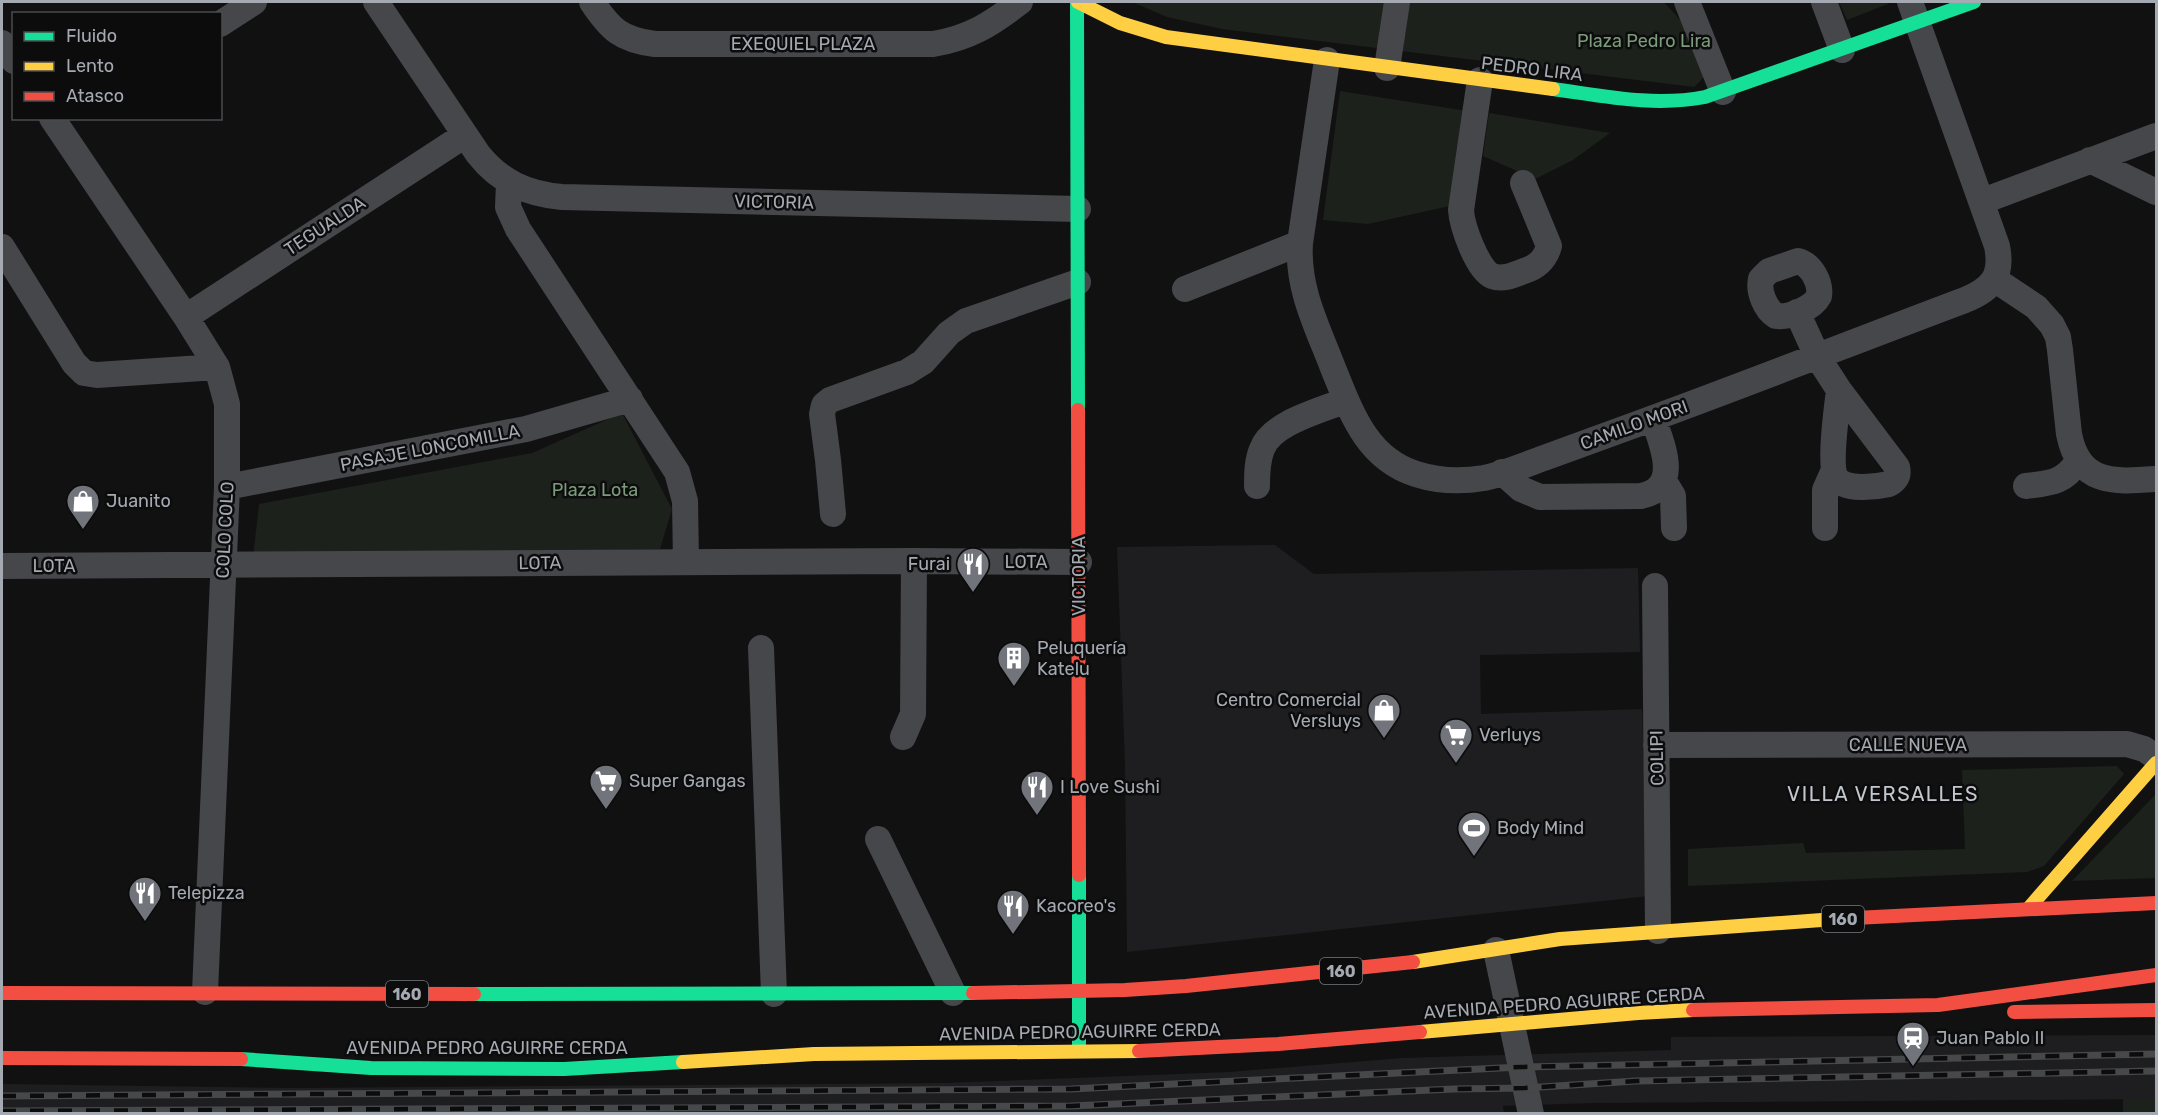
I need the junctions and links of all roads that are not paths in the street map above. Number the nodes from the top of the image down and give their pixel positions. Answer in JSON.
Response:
{"nodes":[{"id":1,"x":254,"y":2,"type":"edge"},
{"id":2,"x":376,"y":2,"type":"edge"},
{"id":3,"x":592,"y":2,"type":"edge"},
{"id":4,"x":1020,"y":2,"type":"edge"},
{"id":5,"x":1078,"y":2,"type":"edge"},
{"id":6,"x":1397,"y":2,"type":"edge"},
{"id":7,"x":1687,"y":2,"type":"edge"},
{"id":8,"x":1824,"y":2,"type":"edge"},
{"id":9,"x":1974,"y":2,"type":"edge"},
{"id":10,"x":1914,"y":12,"type":"edge"},
{"id":11,"x":222,"y":23,"type":"edge"},
{"id":12,"x":2,"y":43,"type":"edge"},
{"id":13,"x":1842,"y":50,"type":"junction"},
{"id":14,"x":12,"y":58,"type":"edge"},
{"id":15,"x":1326,"y":60,"type":"junction"},
{"id":16,"x":1387,"y":68,"type":"junction"},
{"id":17,"x":1480,"y":80,"type":"junction"},
{"id":18,"x":1723,"y":92,"type":"junction"},
{"id":19,"x":63,"y":122,"type":"edge"},
{"id":20,"x":465,"y":135,"type":"junction"},
{"id":21,"x":2157,"y":135,"type":"edge"},
{"id":22,"x":2090,"y":160,"type":"junction"},
{"id":23,"x":509,"y":183,"type":"junction"},
{"id":24,"x":1523,"y":183,"type":"dead end"},
{"id":25,"x":2157,"y":192,"type":"edge"},
{"id":26,"x":1983,"y":201,"type":"junction"},
{"id":27,"x":1078,"y":209,"type":"junction"},
{"id":28,"x":1300,"y":243,"type":"junction"},
{"id":29,"x":2,"y":247,"type":"edge"},
{"id":30,"x":1995,"y":279,"type":"junction"},
{"id":31,"x":1078,"y":282,"type":"junction"},
{"id":32,"x":1185,"y":289,"type":"dead end"},
{"id":33,"x":1797,"y":312,"type":"dead end"},
{"id":34,"x":186,"y":317,"type":"junction"},
{"id":35,"x":1817,"y":356,"type":"junction"},
{"id":36,"x":217,"y":367,"type":"junction"},
{"id":37,"x":1839,"y":390,"type":"junction"},
{"id":38,"x":630,"y":399,"type":"junction"},
{"id":39,"x":1346,"y":400,"type":"junction"},
{"id":40,"x":1653,"y":418,"type":"junction"},
{"id":41,"x":2078,"y":461,"type":"junction"},
{"id":42,"x":1502,"y":472,"type":"junction"},
{"id":43,"x":1833,"y":472,"type":"junction"},
{"id":44,"x":2157,"y":479,"type":"edge"},
{"id":45,"x":1664,"y":481,"type":"junction"},
{"id":46,"x":1257,"y":486,"type":"dead end"},
{"id":47,"x":2026,"y":486,"type":"dead end"},
{"id":48,"x":227,"y":487,"type":"junction"},
{"id":49,"x":832,"y":514,"type":"dead end"},
{"id":50,"x":1674,"y":528,"type":"dead end"},
{"id":51,"x":1825,"y":528,"type":"dead end"},
{"id":52,"x":914,"y":561,"type":"junction"},
{"id":53,"x":686,"y":562,"type":"junction"},
{"id":54,"x":1079,"y":562,"type":"junction"},
{"id":55,"x":223,"y":565,"type":"junction"},
{"id":56,"x":2,"y":566,"type":"edge"},
{"id":57,"x":1655,"y":586,"type":"dead end"},
{"id":58,"x":761,"y":648,"type":"dead end"},
{"id":59,"x":903,"y":737,"type":"dead end"},
{"id":60,"x":1656,"y":745,"type":"junction"},
{"id":61,"x":2157,"y":758,"type":"edge"},
{"id":62,"x":2157,"y":763,"type":"edge"},
{"id":63,"x":878,"y":839,"type":"dead end"},
{"id":64,"x":2157,"y":903,"type":"edge"},
{"id":65,"x":2028,"y":909,"type":"junction"},
{"id":66,"x":1658,"y":931,"type":"junction"},
{"id":67,"x":1496,"y":950,"type":"junction"},
{"id":68,"x":2157,"y":975,"type":"edge"},
{"id":69,"x":1079,"y":991,"type":"junction"},
{"id":70,"x":205,"y":992,"type":"junction"},
{"id":71,"x":2,"y":993,"type":"edge"},
{"id":72,"x":953,"y":993,"type":"junction"},
{"id":73,"x":774,"y":994,"type":"junction"},
{"id":74,"x":1938,"y":1005,"type":"junction"},
{"id":75,"x":2157,"y":1010,"type":"edge"},
{"id":76,"x":1512,"y":1023,"type":"junction"},
{"id":77,"x":1078,"y":1051,"type":"junction"},
{"id":78,"x":2,"y":1058,"type":"edge"},
{"id":79,"x":1531,"y":1113,"type":"edge"}],
"edges":[{"from":1,"to":11,"type":"street"},
{"from":2,"to":20,"type":"street","name":"VICTORIA"},
{"from":3,"to":4,"type":"street","name":"EXEQUIEL PLAZA"},
{"from":5,"to":15,"type":"main road","name":"PEDRO LIRA"},
{"from":5,"to":27,"type":"main road","name":"VICTORIA"},
{"from":6,"to":16,"type":"street"},
{"from":7,"to":18,"type":"street"},
{"from":8,"to":13,"type":"street"},
{"from":9,"to":10,"type":"main road","name":"PEDRO LIRA"},
{"from":10,"to":13,"type":"main road","name":"PEDRO LIRA"},
{"from":10,"to":26,"type":"street"},
{"from":12,"to":14,"type":"street"},
{"from":13,"to":18,"type":"main road","name":"PEDRO LIRA"},
{"from":15,"to":16,"type":"main road","name":"PEDRO LIRA"},
{"from":15,"to":28,"type":"street","name":"CAMILO MORI"},
{"from":16,"to":17,"type":"main road","name":"PEDRO LIRA"},
{"from":17,"to":18,"type":"main road","name":"PEDRO LIRA"},
{"from":17,"to":24,"type":"street"},
{"from":19,"to":34,"type":"street","name":"COLO COLO"},
{"from":20,"to":23,"type":"street","name":"VICTORIA"},
{"from":20,"to":34,"type":"street","name":"TEGUALDA"},
{"from":21,"to":22,"type":"street"},
{"from":22,"to":25,"type":"street"},
{"from":22,"to":26,"type":"street"},
{"from":23,"to":27,"type":"street","name":"VICTORIA"},
{"from":23,"to":38,"type":"street"},
{"from":26,"to":30,"type":"street"},
{"from":27,"to":31,"type":"main road","name":"VICTORIA"},
{"from":28,"to":32,"type":"street"},
{"from":28,"to":39,"type":"street","name":"CAMILO MORI"},
{"from":29,"to":36,"type":"street"},
{"from":30,"to":35,"type":"street","name":"CAMILO MORI"},
{"from":30,"to":41,"type":"street"},
{"from":31,"to":49,"type":"street"},
{"from":31,"to":54,"type":"main road","name":"VICTORIA"},
{"from":33,"to":35,"type":"street"},
{"from":34,"to":36,"type":"street","name":"COLO COLO"},
{"from":35,"to":37,"type":"street"},
{"from":35,"to":40,"type":"street","name":"CAMILO MORI"},
{"from":36,"to":48,"type":"street","name":"COLO COLO"},
{"from":37,"to":43,"type":"street"},
{"from":37,"to":43,"type":"street"},
{"from":38,"to":48,"type":"street","name":"PASAJE LONCOMILLA"},
{"from":38,"to":53,"type":"street"},
{"from":39,"to":42,"type":"street","name":"CAMILO MORI"},
{"from":39,"to":46,"type":"street"},
{"from":40,"to":42,"type":"street","name":"CAMILO MORI"},
{"from":40,"to":45,"type":"street"},
{"from":41,"to":44,"type":"street"},
{"from":41,"to":47,"type":"street"},
{"from":42,"to":45,"type":"street"},
{"from":43,"to":51,"type":"street"},
{"from":45,"to":50,"type":"street"},
{"from":48,"to":55,"type":"street","name":"COLO COLO"},
{"from":52,"to":53,"type":"street","name":"LOTA"},
{"from":52,"to":54,"type":"street","name":"LOTA"},
{"from":52,"to":59,"type":"street"},
{"from":53,"to":55,"type":"street","name":"LOTA"},
{"from":54,"to":69,"type":"main road","name":"VICTORIA"},
{"from":55,"to":56,"type":"street","name":"LOTA"},
{"from":55,"to":70,"type":"street","name":"COLO COLO"},
{"from":57,"to":60,"type":"street","name":"COLIPI"},
{"from":58,"to":73,"type":"street"},
{"from":60,"to":61,"type":"street","name":"CALLE NUEVA"},
{"from":60,"to":66,"type":"street","name":"COLIPI"},
{"from":62,"to":65,"type":"main road"},
{"from":63,"to":72,"type":"street"},
{"from":64,"to":65,"type":"main road","number":"160"},
{"from":65,"to":66,"type":"main road","number":"160"},
{"from":66,"to":67,"type":"main road","number":"160"},
{"from":67,"to":69,"type":"main road","number":"160"},
{"from":67,"to":76,"type":"street"},
{"from":68,"to":74,"type":"main road","name":"AVENIDA PEDRO AGUIRRE CERDA"},
{"from":69,"to":72,"type":"main road","number":"160"},
{"from":69,"to":77,"type":"main road","name":"VICTORIA"},
{"from":70,"to":71,"type":"main road","number":"160"},
{"from":70,"to":73,"type":"main road","number":"160"},
{"from":72,"to":73,"type":"main road","number":"160"},
{"from":74,"to":75,"type":"main road"},
{"from":74,"to":76,"type":"main road","name":"AVENIDA PEDRO AGUIRRE CERDA"},
{"from":76,"to":77,"type":"main road","name":"AVENIDA PEDRO AGUIRRE CERDA"},
{"from":76,"to":79,"type":"street"},
{"from":77,"to":78,"type":"main road","name":"AVENIDA PEDRO AGUIRRE CERDA"}]}
